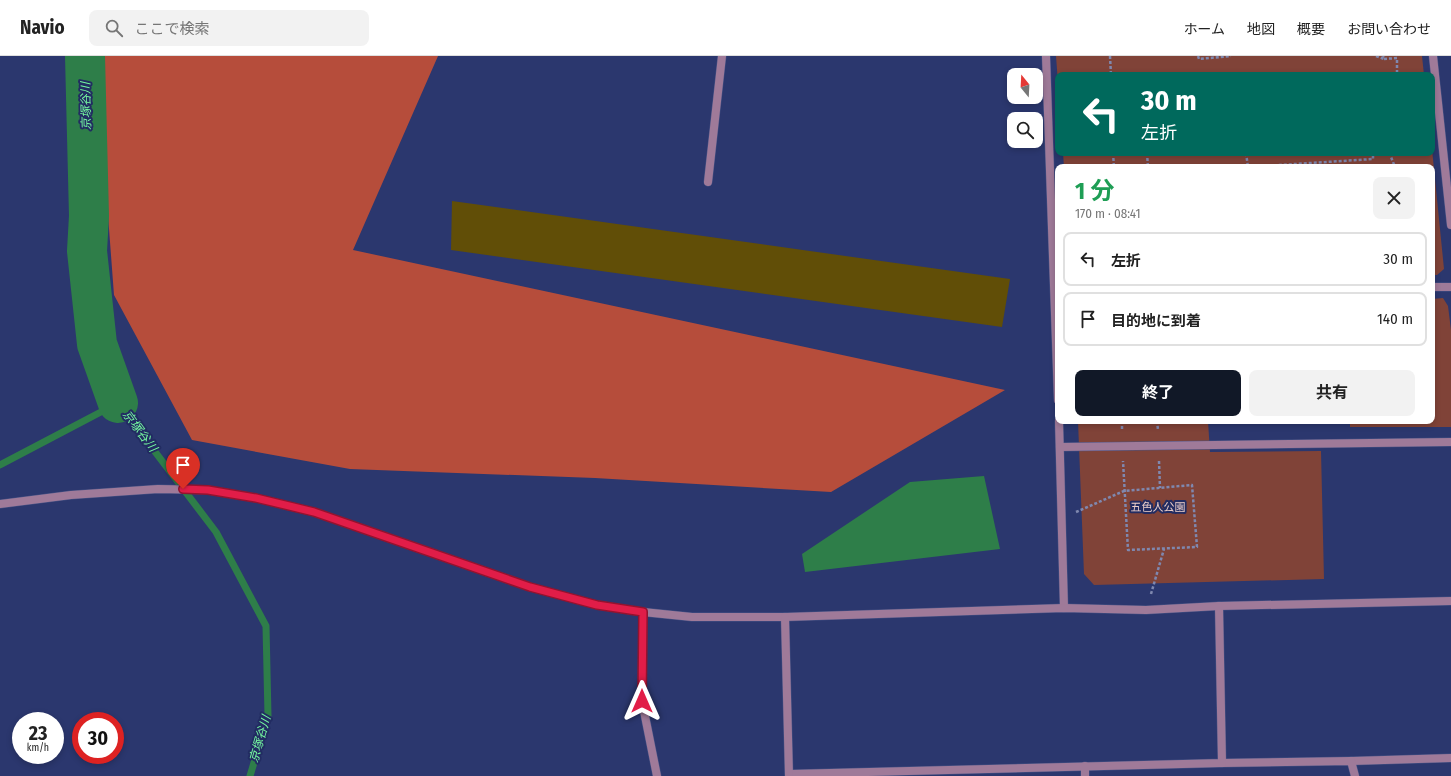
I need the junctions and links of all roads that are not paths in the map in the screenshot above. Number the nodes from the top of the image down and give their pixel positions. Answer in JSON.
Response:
{"nodes":[{"id":1,"x":722,"y":56,"type":"edge"},
{"id":2,"x":1046,"y":56,"type":"edge"},
{"id":3,"x":1433,"y":56,"type":"edge"},
{"id":4,"x":1435,"y":72,"type":"edge"},
{"id":5,"x":1435,"y":75,"type":"edge"},
{"id":6,"x":708,"y":182,"type":"dead end"},
{"id":7,"x":1451,"y":225,"type":"edge"},
{"id":8,"x":1055,"y":271,"type":"edge"},
{"id":9,"x":1435,"y":287,"type":"edge"},
{"id":10,"x":1451,"y":287,"type":"edge"},
{"id":11,"x":1059,"y":424,"type":"edge"},
{"id":12,"x":1451,"y":442,"type":"edge"},
{"id":13,"x":1060,"y":447,"type":"junction"},
{"id":14,"x":0,"y":504,"type":"edge"},
{"id":15,"x":1451,"y":601,"type":"edge"},
{"id":16,"x":1219,"y":606,"type":"junction"},
{"id":17,"x":1064,"y":608,"type":"junction"},
{"id":18,"x":643,"y":612,"type":"junction"},
{"id":19,"x":785,"y":616,"type":"junction"},
{"id":20,"x":1451,"y":758,"type":"edge"},
{"id":21,"x":1351,"y":761,"type":"junction"},
{"id":22,"x":1222,"y":763,"type":"junction"},
{"id":23,"x":1085,"y":766,"type":"junction"},
{"id":24,"x":790,"y":775,"type":"edge"},
{"id":25,"x":657,"y":776,"type":"edge"},
{"id":26,"x":1086,"y":776,"type":"edge"},
{"id":27,"x":1356,"y":776,"type":"edge"}],
"edges":[{"from":1,"to":6,"type":"street"},
{"from":2,"to":8,"type":"street"},
{"from":3,"to":4,"type":"street"},
{"from":5,"to":7,"type":"street"},
{"from":9,"to":10,"type":"street"},
{"from":11,"to":13,"type":"street"},
{"from":12,"to":13,"type":"street"},
{"from":13,"to":17,"type":"street"},
{"from":14,"to":18,"type":"street"},
{"from":15,"to":16,"type":"street"},
{"from":16,"to":17,"type":"street"},
{"from":16,"to":22,"type":"street"},
{"from":17,"to":19,"type":"street"},
{"from":18,"to":19,"type":"street"},
{"from":18,"to":25,"type":"street"},
{"from":19,"to":24,"type":"street"},
{"from":20,"to":21,"type":"street"},
{"from":21,"to":22,"type":"street"},
{"from":21,"to":27,"type":"street"},
{"from":22,"to":23,"type":"street"},
{"from":23,"to":24,"type":"street"},
{"from":23,"to":26,"type":"street"}]}
